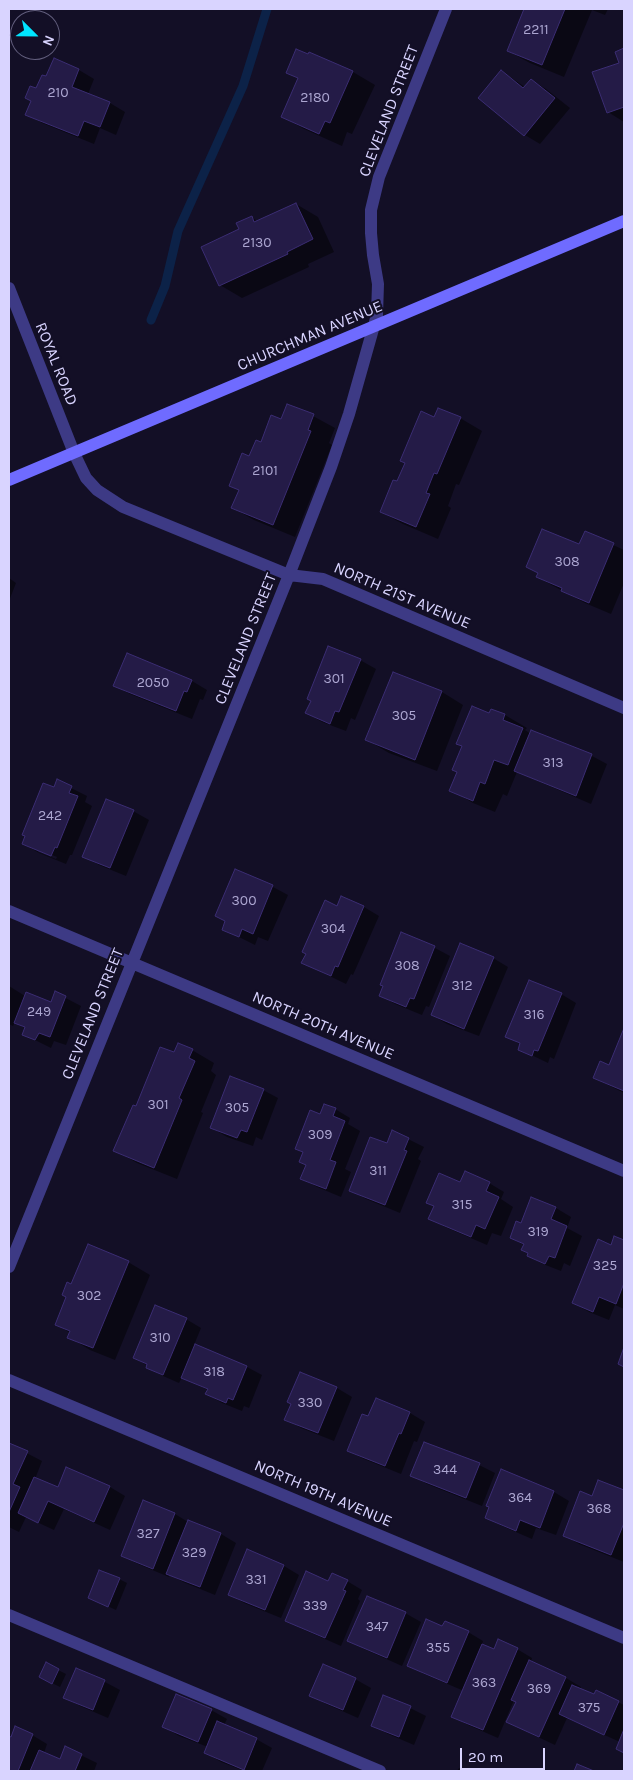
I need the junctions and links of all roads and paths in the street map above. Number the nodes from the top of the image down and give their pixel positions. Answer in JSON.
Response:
{"nodes":[{"id":1,"x":446,"y":9,"type":"edge"},
{"id":2,"x":624,"y":221,"type":"edge"},
{"id":3,"x":9,"y":288,"type":"edge"},
{"id":4,"x":374,"y":327,"type":"junction"},
{"id":5,"x":74,"y":453,"type":"junction"},
{"id":6,"x":9,"y":480,"type":"edge"},
{"id":7,"x":289,"y":575,"type":"junction"},
{"id":8,"x":624,"y":708,"type":"edge"},
{"id":9,"x":9,"y":911,"type":"edge"},
{"id":10,"x":131,"y":963,"type":"junction"},
{"id":11,"x":624,"y":1171,"type":"edge"},
{"id":12,"x":9,"y":1267,"type":"edge"},
{"id":13,"x":9,"y":1380,"type":"edge"},
{"id":14,"x":9,"y":1615,"type":"edge"},
{"id":15,"x":624,"y":1638,"type":"edge"},
{"id":16,"x":380,"y":1771,"type":"edge"}],
"edges":[{"from":1,"to":4,"type":"street","name":"CLEVELAND STREET"},
{"from":2,"to":4,"type":"main road","name":"CHURCHMAN AVENUE"},
{"from":3,"to":5,"type":"street","name":"ROYAL ROAD"},
{"from":4,"to":5,"type":"main road","name":"CHURCHMAN AVENUE"},
{"from":4,"to":7,"type":"street","name":"CLEVELAND STREET"},
{"from":5,"to":6,"type":"main road","name":"CHURCHMAN AVENUE"},
{"from":5,"to":7,"type":"street","name":"NORTH 21ST AVENUE"},
{"from":7,"to":8,"type":"street","name":"NORTH 21ST AVENUE"},
{"from":7,"to":10,"type":"street","name":"CLEVELAND STREET"},
{"from":9,"to":10,"type":"street","name":"NORTH 20TH AVENUE"},
{"from":10,"to":11,"type":"street","name":"NORTH 20TH AVENUE"},
{"from":10,"to":12,"type":"street","name":"CLEVELAND STREET"},
{"from":13,"to":15,"type":"street","name":"NORTH 19TH AVENUE"},
{"from":14,"to":16,"type":"street"}]}
